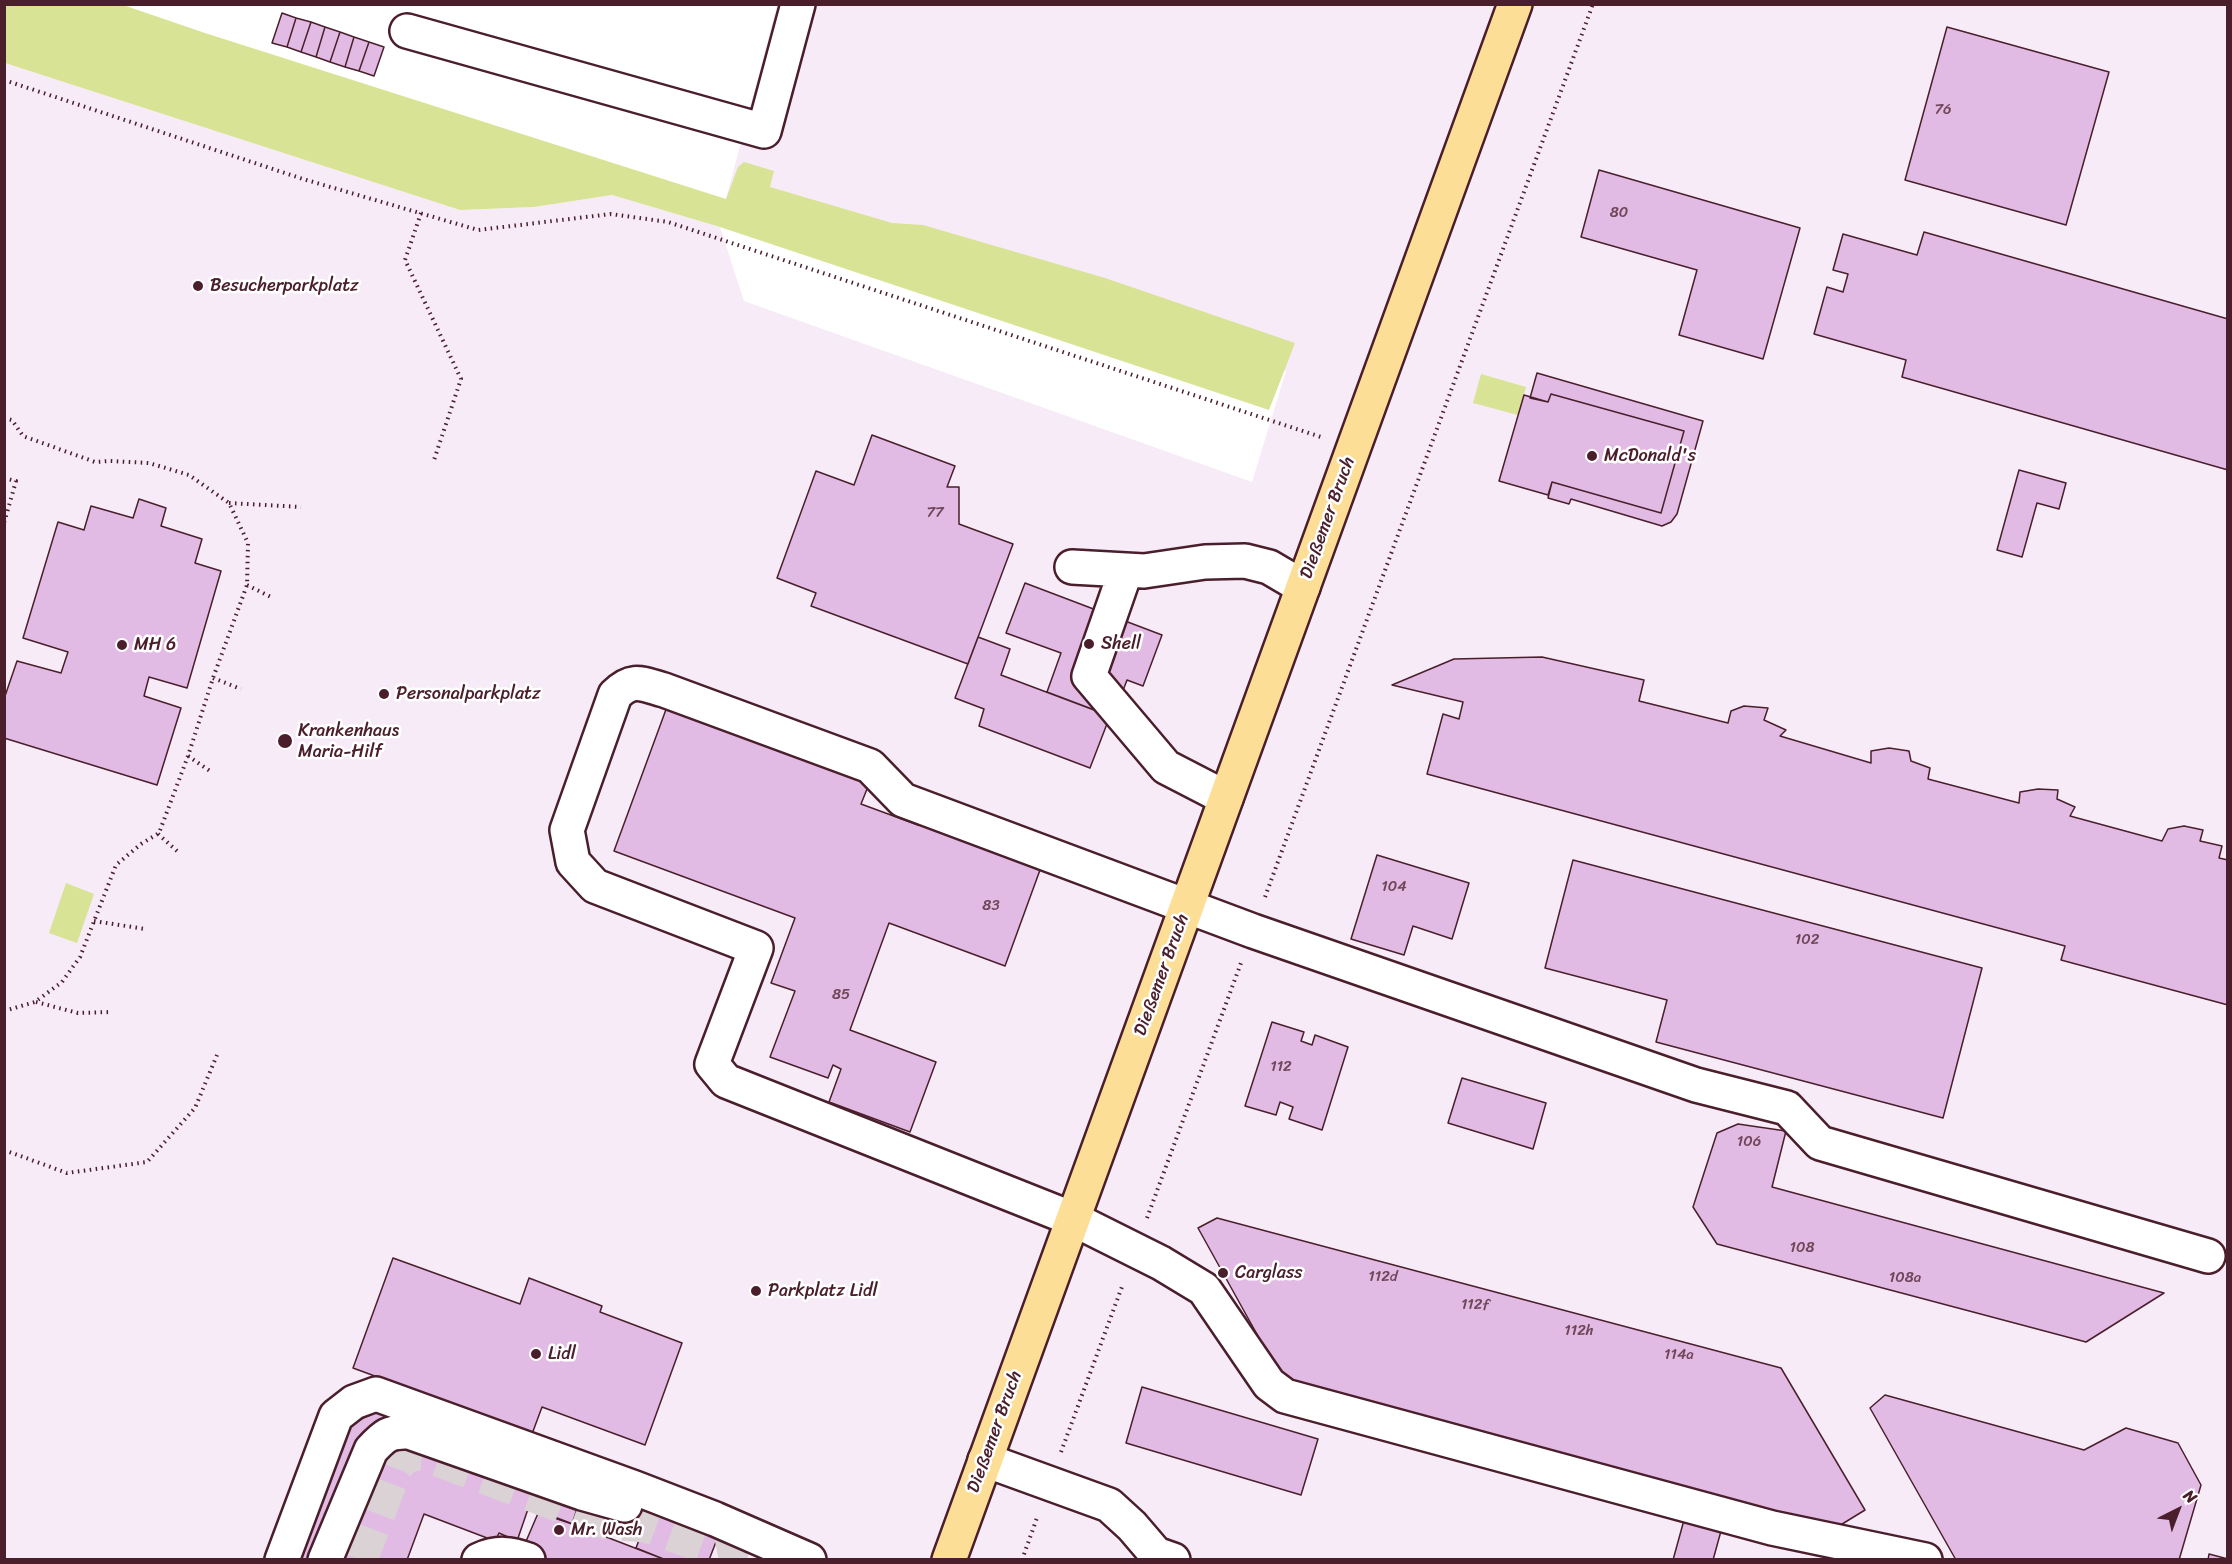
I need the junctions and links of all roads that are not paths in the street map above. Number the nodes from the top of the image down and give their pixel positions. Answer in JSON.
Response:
{"nodes":[{"id":1,"x":798,"y":4,"type":"edge"},
{"id":2,"x":1515,"y":4,"type":"edge"},
{"id":3,"x":406,"y":31,"type":"dead end"},
{"id":4,"x":1072,"y":567,"type":"dead end"},
{"id":5,"x":1126,"y":570,"type":"junction"},
{"id":6,"x":1303,"y":587,"type":"junction"},
{"id":7,"x":1226,"y":798,"type":"junction"},
{"id":8,"x":1186,"y":908,"type":"junction"},
{"id":9,"x":1073,"y":1219,"type":"junction"},
{"id":10,"x":2208,"y":1256,"type":"dead end"},
{"id":11,"x":985,"y":1460,"type":"junction"},
{"id":12,"x":734,"y":1546,"type":"dead end"},
{"id":13,"x":282,"y":1560,"type":"edge"},
{"id":14,"x":325,"y":1560,"type":"edge"},
{"id":15,"x":479,"y":1560,"type":"edge"},
{"id":16,"x":528,"y":1560,"type":"edge"},
{"id":17,"x":809,"y":1560,"type":"edge"},
{"id":18,"x":949,"y":1560,"type":"edge"},
{"id":19,"x":1173,"y":1560,"type":"edge"},
{"id":20,"x":1925,"y":1560,"type":"edge"}],
"edges":[{"from":1,"to":3,"type":"lane"},
{"from":2,"to":6,"type":"main road","name":"Dießemer Bruch"},
{"from":4,"to":5,"type":"lane"},
{"from":5,"to":6,"type":"lane"},
{"from":5,"to":7,"type":"lane"},
{"from":6,"to":7,"type":"main road","name":"Dießemer Bruch"},
{"from":7,"to":8,"type":"main road","name":"Dießemer Bruch"},
{"from":8,"to":9,"type":"main road","name":"Dießemer Bruch"},
{"from":8,"to":9,"type":"lane"},
{"from":8,"to":10,"type":"lane"},
{"from":9,"to":11,"type":"main road","name":"Dießemer Bruch"},
{"from":9,"to":20,"type":"lane"},
{"from":11,"to":18,"type":"main road","name":"Dießemer Bruch"},
{"from":11,"to":19,"type":"lane"},
{"from":12,"to":14,"type":"lane"},
{"from":13,"to":17,"type":"lane"},
{"from":15,"to":16,"type":"lane"}]}
